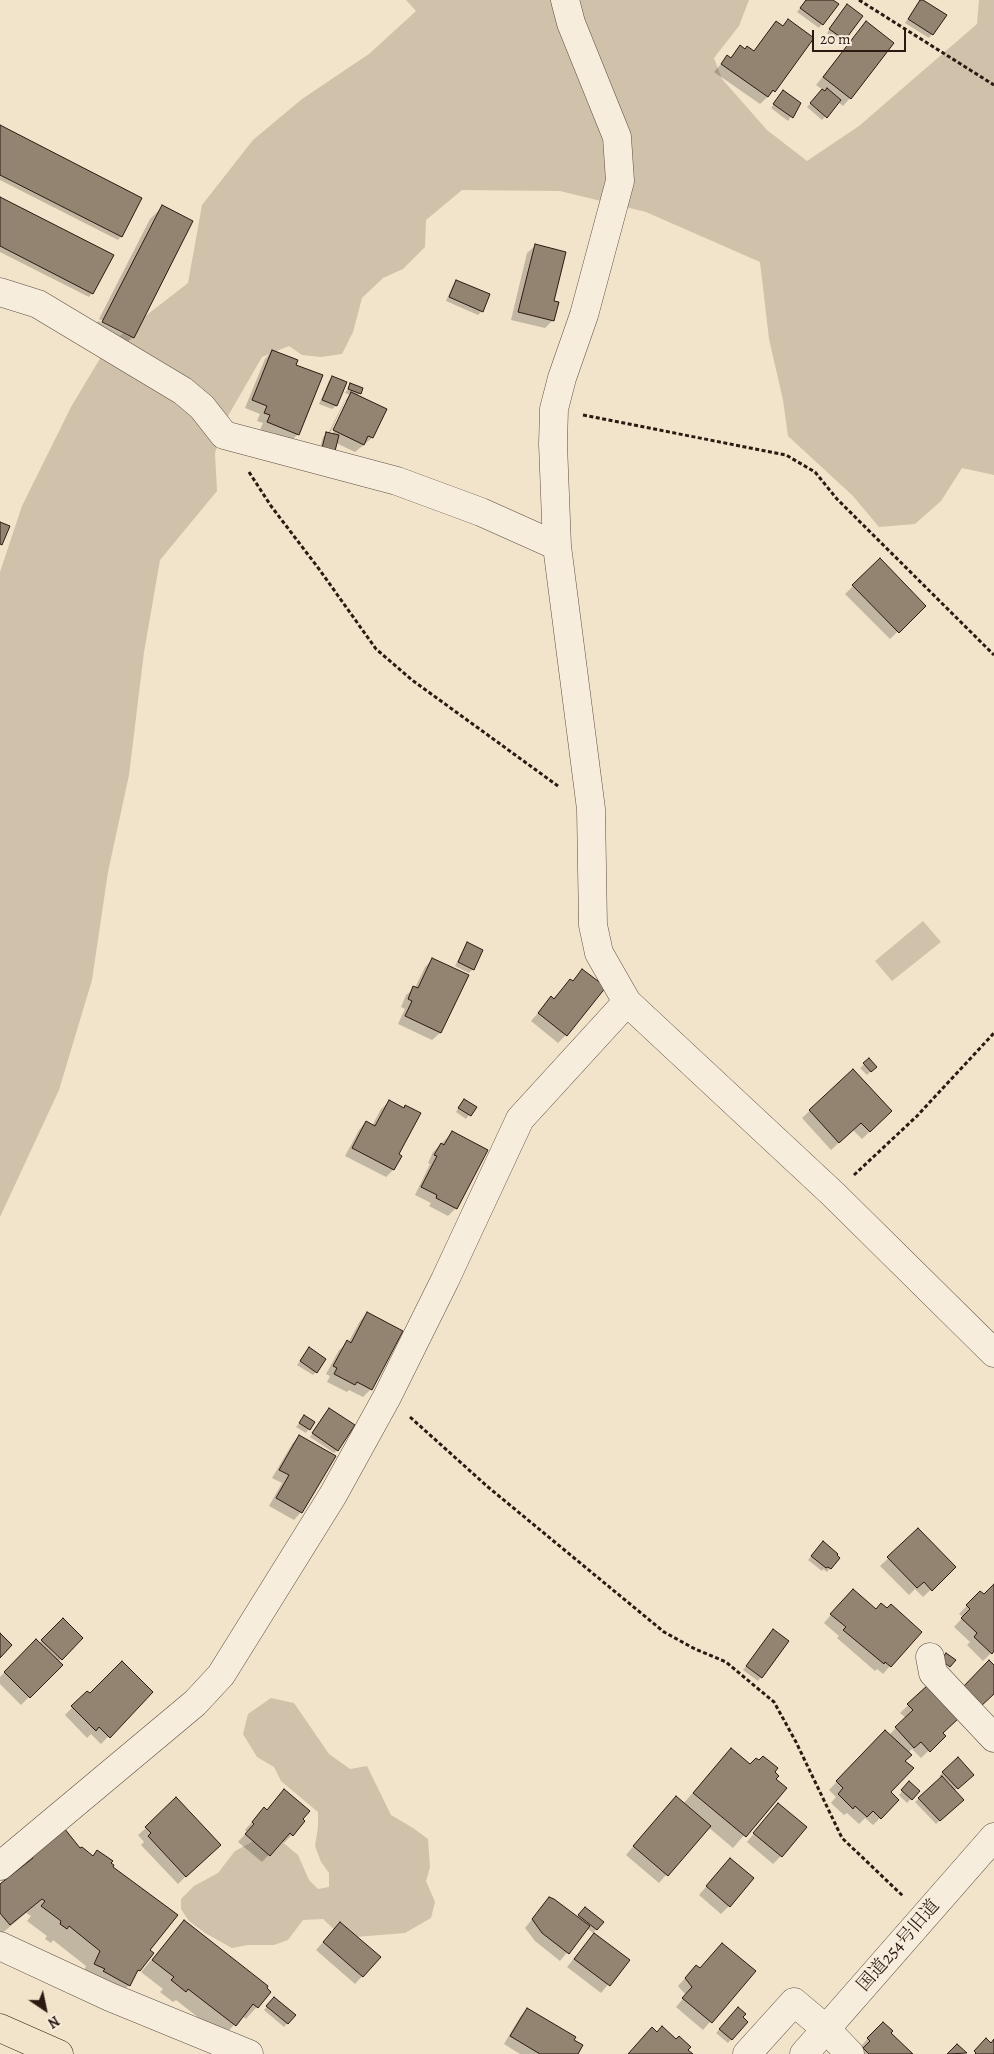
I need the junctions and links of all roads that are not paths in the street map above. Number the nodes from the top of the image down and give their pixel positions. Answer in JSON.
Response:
{"nodes":[{"id":1,"x":565,"y":0,"type":"edge"},
{"id":2,"x":0,"y":292,"type":"edge"},
{"id":3,"x":557,"y":546,"type":"junction"},
{"id":4,"x":627,"y":1002,"type":"junction"},
{"id":5,"x":994,"y":1353,"type":"edge"},
{"id":6,"x":930,"y":1657,"type":"dead end"},
{"id":7,"x":994,"y":1738,"type":"edge"},
{"id":8,"x":994,"y":1837,"type":"edge"},
{"id":9,"x":0,"y":1866,"type":"edge"},
{"id":10,"x":0,"y":1946,"type":"edge"},
{"id":11,"x":0,"y":2028,"type":"edge"},
{"id":12,"x":826,"y":2029,"type":"junction"},
{"id":13,"x":59,"y":2054,"type":"edge"},
{"id":14,"x":249,"y":2054,"type":"edge"},
{"id":15,"x":747,"y":2054,"type":"edge"},
{"id":16,"x":804,"y":2054,"type":"edge"},
{"id":17,"x":850,"y":2054,"type":"edge"}],
"edges":[{"from":1,"to":3,"type":"street"},
{"from":2,"to":3,"type":"street"},
{"from":3,"to":4,"type":"street"},
{"from":4,"to":5,"type":"street"},
{"from":4,"to":9,"type":"street"},
{"from":6,"to":7,"type":"street"},
{"from":8,"to":12,"type":"street","name":"国道254号旧道"},
{"from":10,"to":14,"type":"street"},
{"from":11,"to":13,"type":"highway"},
{"from":12,"to":15,"type":"street"},
{"from":12,"to":16,"type":"street","name":"国道254号旧道"},
{"from":12,"to":17,"type":"street"}]}
